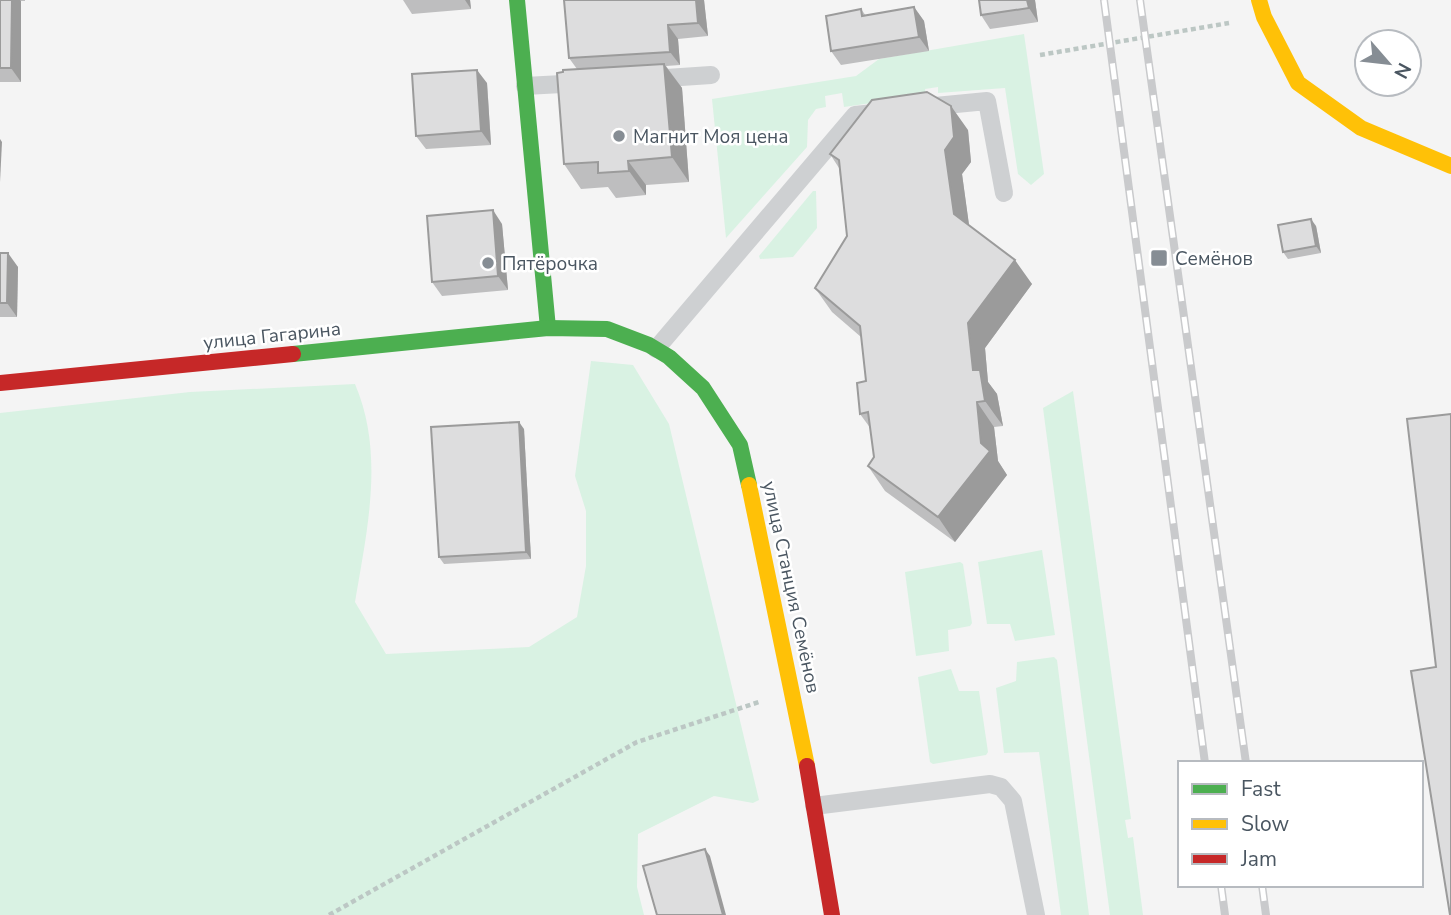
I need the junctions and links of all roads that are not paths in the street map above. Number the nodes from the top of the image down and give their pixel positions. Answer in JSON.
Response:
{"nodes":[{"id":1,"x":517,"y":0,"type":"edge"},
{"id":2,"x":1259,"y":0,"type":"edge"},
{"id":3,"x":710,"y":75,"type":"dead end"},
{"id":4,"x":631,"y":80,"type":"edge"},
{"id":5,"x":604,"y":82,"type":"edge"},
{"id":6,"x":525,"y":86,"type":"junction"},
{"id":7,"x":1451,"y":166,"type":"edge"},
{"id":8,"x":1004,"y":193,"type":"dead end"},
{"id":9,"x":548,"y":328,"type":"junction"},
{"id":10,"x":609,"y":330,"type":"joint"},
{"id":11,"x":656,"y":349,"type":"junction"},
{"id":12,"x":0,"y":383,"type":"edge"},
{"id":13,"x":814,"y":806,"type":"junction"},
{"id":14,"x":831,"y":915,"type":"edge"},
{"id":15,"x":1036,"y":915,"type":"edge"}],
"edges":[{"from":1,"to":6,"type":"street"},
{"from":2,"to":7,"type":"street"},
{"from":3,"to":4,"type":"lane"},
{"from":5,"to":6,"type":"lane"},
{"from":6,"to":9,"type":"street"},
{"from":8,"to":11,"type":"lane"},
{"from":9,"to":10,"type":"street","name":"улица Гагарина"},
{"from":9,"to":12,"type":"street","name":"улица Гагарина"},
{"from":10,"to":11,"type":"street","name":"улица Станция Семёнов"},
{"from":11,"to":13,"type":"street","name":"улица Станция Семёнов"},
{"from":13,"to":14,"type":"street","name":"улица Станция Семёнов"},
{"from":13,"to":15,"type":"lane"}]}
